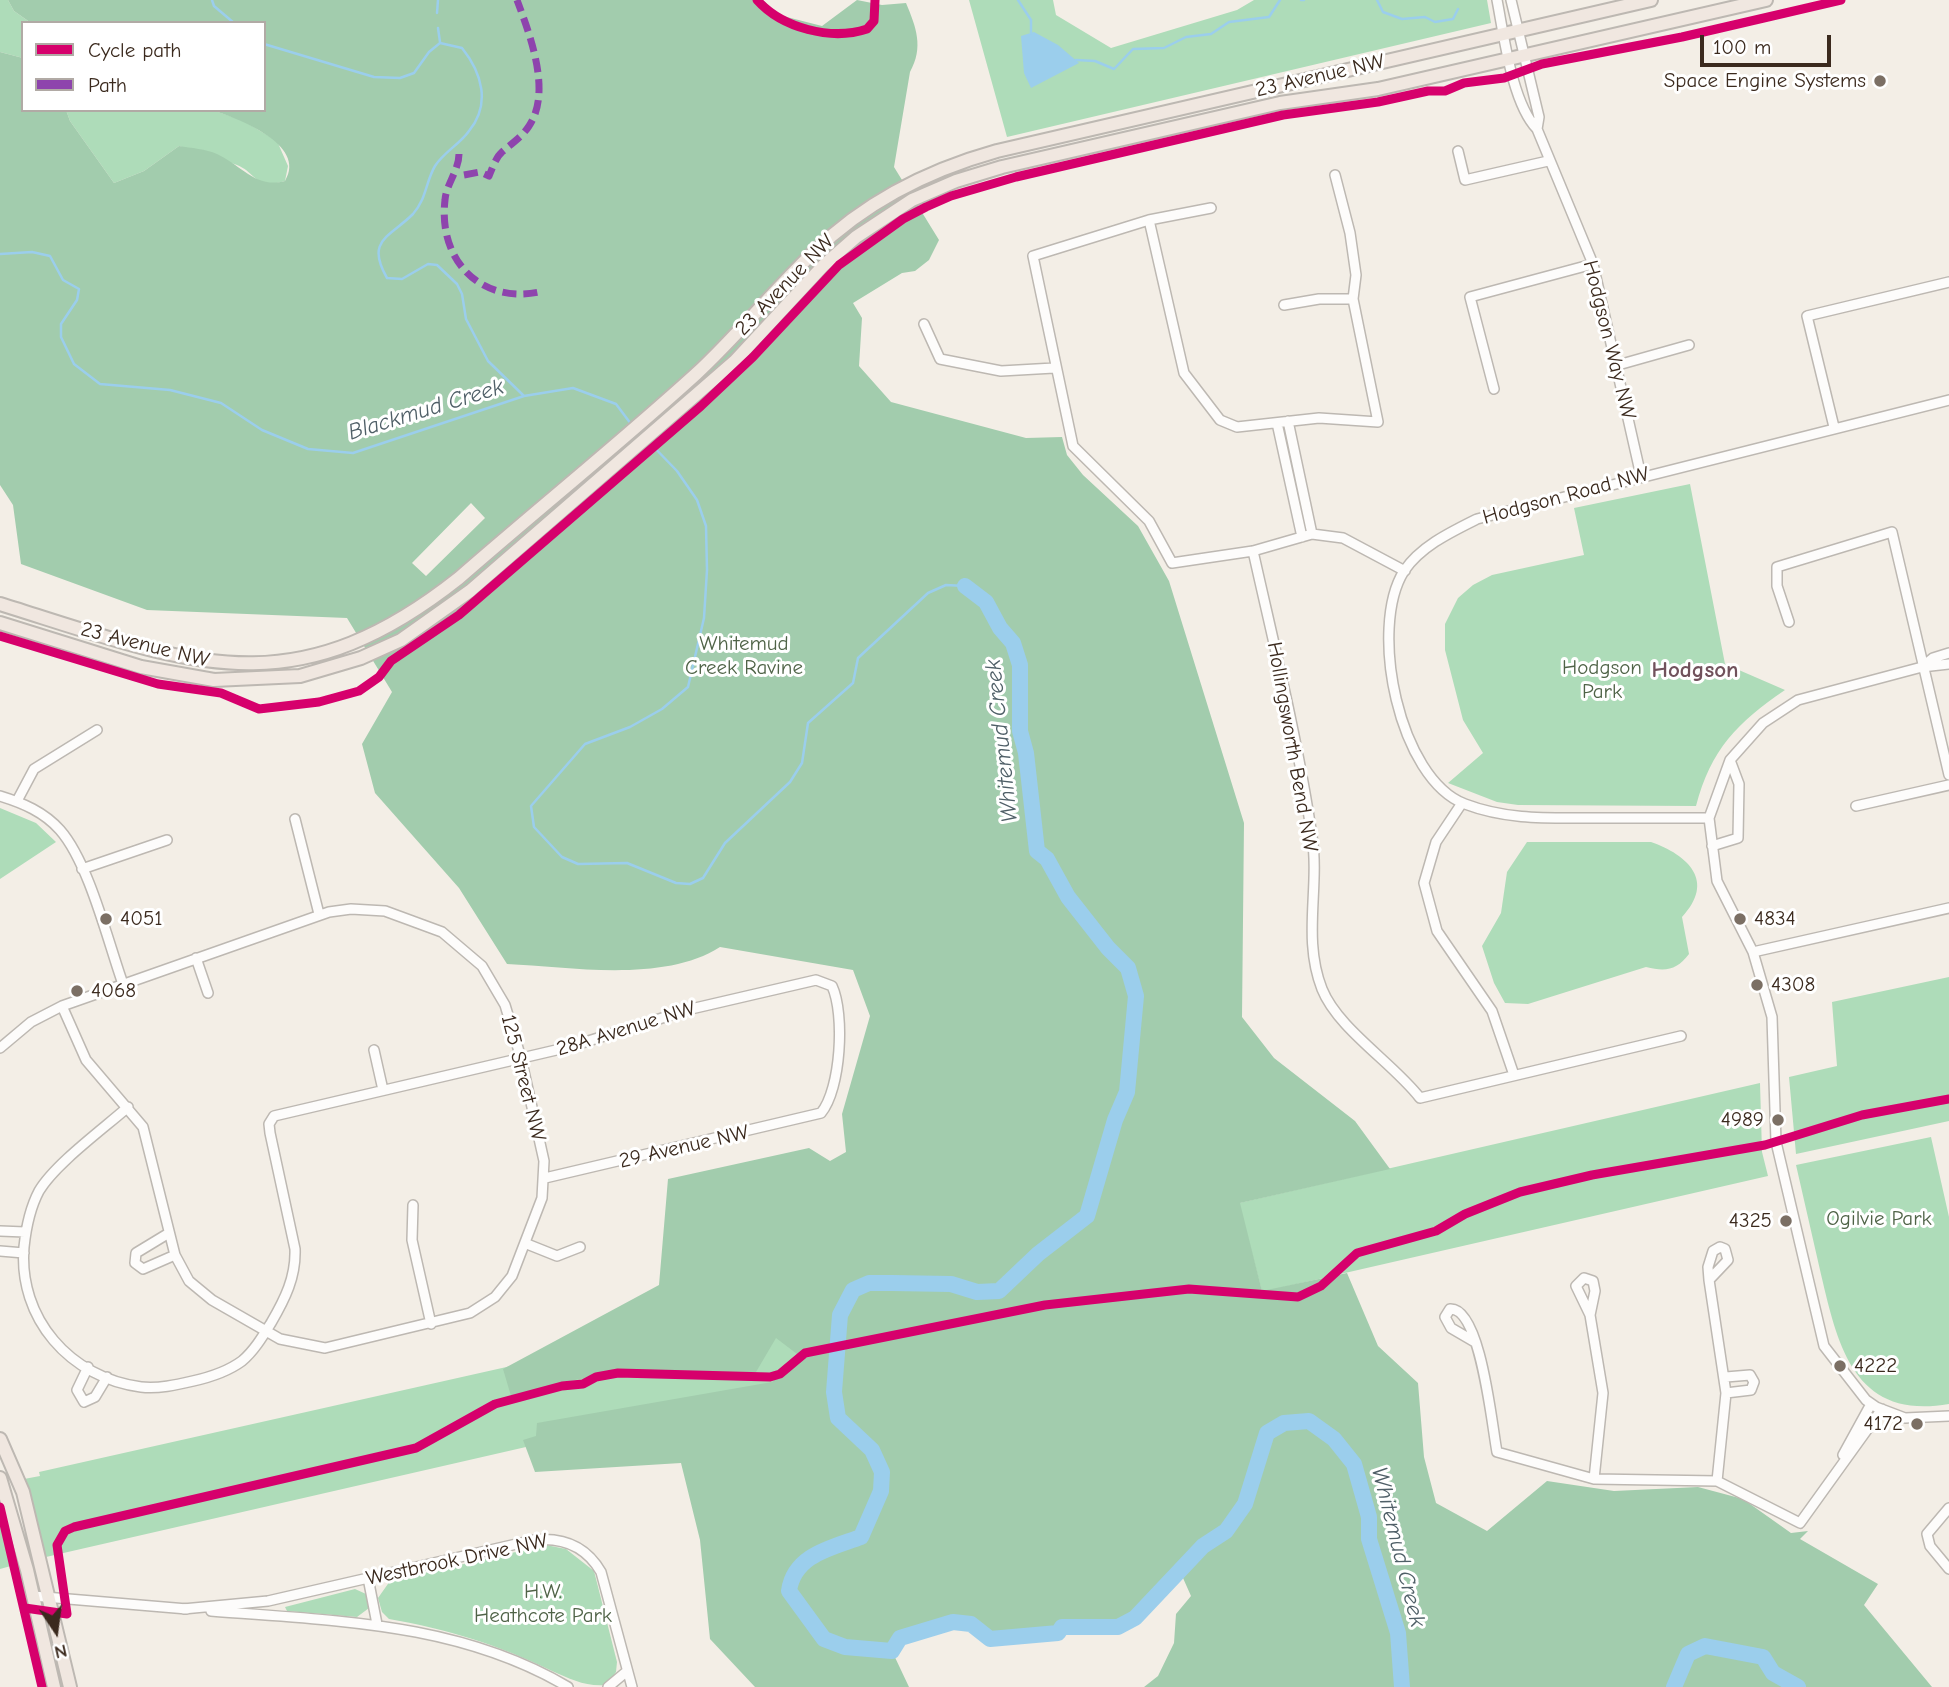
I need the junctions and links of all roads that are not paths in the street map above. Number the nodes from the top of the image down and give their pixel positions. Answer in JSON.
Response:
{"nodes":[{"id":1,"x":1497,"y":0,"type":"edge"},
{"id":2,"x":1511,"y":0,"type":"edge"},
{"id":3,"x":1651,"y":0,"type":"edge"},
{"id":4,"x":1766,"y":0,"type":"edge"},
{"id":5,"x":1517,"y":31,"type":"junction"},
{"id":6,"x":1504,"y":34,"type":"junction"},
{"id":7,"x":1523,"y":56,"type":"junction"},
{"id":8,"x":1510,"y":59,"type":"junction"},
{"id":9,"x":1537,"y":129,"type":"junction"},
{"id":10,"x":1458,"y":152,"type":"dead end"},
{"id":11,"x":1548,"y":161,"type":"junction"},
{"id":12,"x":1335,"y":175,"type":"dead end"},
{"id":13,"x":1211,"y":208,"type":"dead end"},
{"id":14,"x":1149,"y":220,"type":"junction"},
{"id":15,"x":1593,"y":264,"type":"junction"},
{"id":16,"x":1949,"y":282,"type":"edge"},
{"id":17,"x":1353,"y":299,"type":"junction"},
{"id":18,"x":1284,"y":305,"type":"dead end"},
{"id":19,"x":923,"y":324,"type":"dead end"},
{"id":20,"x":1689,"y":345,"type":"dead end"},
{"id":21,"x":1618,"y":365,"type":"junction"},
{"id":22,"x":1054,"y":368,"type":"junction"},
{"id":23,"x":1494,"y":389,"type":"dead end"},
{"id":24,"x":1949,"y":400,"type":"edge"},
{"id":25,"x":1288,"y":421,"type":"junction"},
{"id":26,"x":1277,"y":423,"type":"junction"},
{"id":27,"x":1834,"y":427,"type":"junction"},
{"id":28,"x":1641,"y":476,"type":"junction"},
{"id":29,"x":1307,"y":536,"type":"junction"},
{"id":30,"x":1253,"y":551,"type":"junction"},
{"id":31,"x":1405,"y":571,"type":"junction"},
{"id":32,"x":0,"y":604,"type":"edge"},
{"id":33,"x":1789,"y":622,"type":"dead end"},
{"id":34,"x":0,"y":623,"type":"edge"},
{"id":35,"x":1949,"y":653,"type":"edge"},
{"id":36,"x":1949,"y":664,"type":"edge"},
{"id":37,"x":1922,"y":667,"type":"junction"},
{"id":38,"x":97,"y":730,"type":"dead end"},
{"id":39,"x":1730,"y":760,"type":"junction"},
{"id":40,"x":1949,"y":775,"type":"edge"},
{"id":41,"x":1949,"y":785,"type":"edge"},
{"id":42,"x":0,"y":796,"type":"edge"},
{"id":43,"x":17,"y":801,"type":"junction"},
{"id":44,"x":1462,"y":803,"type":"junction"},
{"id":45,"x":1856,"y":806,"type":"dead end"},
{"id":46,"x":1709,"y":818,"type":"junction"},
{"id":47,"x":295,"y":819,"type":"dead end"},
{"id":48,"x":167,"y":840,"type":"dead end"},
{"id":49,"x":1712,"y":846,"type":"junction"},
{"id":50,"x":82,"y":869,"type":"junction"},
{"id":51,"x":1949,"y":908,"type":"edge"},
{"id":52,"x":318,"y":914,"type":"junction"},
{"id":53,"x":1753,"y":952,"type":"junction"},
{"id":54,"x":196,"y":958,"type":"junction"},
{"id":55,"x":123,"y":984,"type":"junction"},
{"id":56,"x":208,"y":993,"type":"dead end"},
{"id":57,"x":62,"y":1006,"type":"junction"},
{"id":58,"x":1681,"y":1036,"type":"dead end"},
{"id":59,"x":0,"y":1048,"type":"edge"},
{"id":60,"x":374,"y":1050,"type":"dead end"},
{"id":61,"x":521,"y":1058,"type":"junction"},
{"id":62,"x":1514,"y":1075,"type":"junction"},
{"id":63,"x":383,"y":1090,"type":"junction"},
{"id":64,"x":128,"y":1107,"type":"junction"},
{"id":65,"x":821,"y":1113,"type":"joint"},
{"id":66,"x":545,"y":1178,"type":"junction"},
{"id":67,"x":413,"y":1205,"type":"dead end"},
{"id":68,"x":0,"y":1231,"type":"edge"},
{"id":69,"x":26,"y":1232,"type":"junction"},
{"id":70,"x":169,"y":1233,"type":"junction"},
{"id":71,"x":527,"y":1244,"type":"junction"},
{"id":72,"x":580,"y":1247,"type":"dead end"},
{"id":73,"x":0,"y":1251,"type":"edge"},
{"id":74,"x":24,"y":1253,"type":"junction"},
{"id":75,"x":175,"y":1255,"type":"junction"},
{"id":76,"x":1709,"y":1280,"type":"dead end"},
{"id":77,"x":1590,"y":1315,"type":"dead end"},
{"id":78,"x":431,"y":1324,"type":"junction"},
{"id":79,"x":265,"y":1332,"type":"junction"},
{"id":80,"x":1475,"y":1342,"type":"dead end"},
{"id":81,"x":88,"y":1367,"type":"junction"},
{"id":82,"x":107,"y":1377,"type":"junction"},
{"id":83,"x":1726,"y":1377,"type":"junction"},
{"id":84,"x":1726,"y":1393,"type":"junction"},
{"id":85,"x":1871,"y":1404,"type":"junction"},
{"id":86,"x":1882,"y":1409,"type":"junction"},
{"id":87,"x":1949,"y":1416,"type":"edge"},
{"id":88,"x":0,"y":1439,"type":"edge"},
{"id":89,"x":1840,"y":1463,"type":"junction"},
{"id":90,"x":0,"y":1478,"type":"edge"},
{"id":91,"x":1594,"y":1479,"type":"junction"},
{"id":92,"x":1717,"y":1481,"type":"junction"},
{"id":93,"x":1949,"y":1507,"type":"edge"},
{"id":94,"x":1949,"y":1569,"type":"edge"},
{"id":95,"x":368,"y":1578,"type":"junction"},
{"id":96,"x":33,"y":1596,"type":"junction"},
{"id":97,"x":50,"y":1598,"type":"junction"},
{"id":98,"x":183,"y":1609,"type":"junction"},
{"id":99,"x":377,"y":1624,"type":"junction"},
{"id":100,"x":626,"y":1672,"type":"junction"},
{"id":101,"x":54,"y":1687,"type":"edge"},
{"id":102,"x":70,"y":1687,"type":"edge"},
{"id":103,"x":568,"y":1687,"type":"edge"},
{"id":104,"x":608,"y":1687,"type":"edge"},
{"id":105,"x":632,"y":1687,"type":"edge"}],
"edges":[{"from":1,"to":6,"type":"street","name":"Hodgson Way NW"},
{"from":2,"to":5,"type":"street","name":"Hodgson Way NW"},
{"from":3,"to":5,"type":"main road","name":"23 Avenue NW"},
{"from":4,"to":7,"type":"main road","name":"23 Avenue NW"},
{"from":5,"to":6,"type":"main road","name":"23 Avenue NW"},
{"from":5,"to":7,"type":"street","name":"Hodgson Way NW"},
{"from":6,"to":8,"type":"street","name":"Hodgson Way NW"},
{"from":6,"to":32,"type":"main road","name":"23 Avenue NW"},
{"from":7,"to":8,"type":"main road","name":"23 Avenue NW"},
{"from":7,"to":9,"type":"street","name":"Hodgson Way NW"},
{"from":8,"to":9,"type":"street","name":"Hodgson Way NW"},
{"from":8,"to":34,"type":"main road","name":"23 Avenue NW"},
{"from":9,"to":11,"type":"street","name":"Hodgson Way NW"},
{"from":10,"to":11,"type":"street"},
{"from":11,"to":15,"type":"street","name":"Hodgson Way NW"},
{"from":12,"to":17,"type":"street"},
{"from":13,"to":14,"type":"street"},
{"from":14,"to":22,"type":"street"},
{"from":14,"to":26,"type":"street"},
{"from":15,"to":21,"type":"street","name":"Hodgson Way NW"},
{"from":15,"to":23,"type":"street"},
{"from":16,"to":27,"type":"street"},
{"from":17,"to":18,"type":"street"},
{"from":17,"to":25,"type":"street"},
{"from":19,"to":22,"type":"street"},
{"from":20,"to":21,"type":"street"},
{"from":21,"to":28,"type":"street","name":"Hodgson Way NW"},
{"from":22,"to":30,"type":"street"},
{"from":24,"to":27,"type":"street","name":"Hodgson Road NW"},
{"from":25,"to":26,"type":"street"},
{"from":25,"to":29,"type":"street"},
{"from":26,"to":29,"type":"street"},
{"from":27,"to":28,"type":"street","name":"Hodgson Road NW"},
{"from":28,"to":31,"type":"street","name":"Hodgson Road NW"},
{"from":29,"to":30,"type":"street"},
{"from":29,"to":31,"type":"street"},
{"from":30,"to":62,"type":"street","name":"Hollingsworth Bend NW"},
{"from":31,"to":44,"type":"street","name":"Hodgson Road NW"},
{"from":33,"to":37,"type":"street"},
{"from":35,"to":37,"type":"street"},
{"from":36,"to":37,"type":"street"},
{"from":37,"to":39,"type":"street"},
{"from":37,"to":40,"type":"street"},
{"from":38,"to":43,"type":"street"},
{"from":39,"to":46,"type":"street"},
{"from":39,"to":49,"type":"street"},
{"from":41,"to":45,"type":"street"},
{"from":42,"to":43,"type":"street"},
{"from":43,"to":50,"type":"street"},
{"from":44,"to":46,"type":"street","name":"Hodgson Road NW"},
{"from":44,"to":62,"type":"street"},
{"from":46,"to":49,"type":"street"},
{"from":47,"to":52,"type":"street"},
{"from":48,"to":50,"type":"street"},
{"from":49,"to":53,"type":"street"},
{"from":50,"to":55,"type":"street"},
{"from":51,"to":53,"type":"street"},
{"from":52,"to":54,"type":"street","name":"125 Street NW"},
{"from":52,"to":61,"type":"street","name":"125 Street NW"},
{"from":53,"to":85,"type":"street"},
{"from":54,"to":55,"type":"street","name":"125 Street NW"},
{"from":54,"to":56,"type":"street"},
{"from":55,"to":57,"type":"street","name":"125 Street NW"},
{"from":57,"to":59,"type":"street","name":"125 Street NW"},
{"from":57,"to":64,"type":"street"},
{"from":58,"to":62,"type":"street","name":"Hollingsworth Bend NW"},
{"from":60,"to":63,"type":"street"},
{"from":61,"to":63,"type":"street","name":"28A Avenue NW"},
{"from":61,"to":65,"type":"street","name":"28A Avenue NW"},
{"from":61,"to":66,"type":"street","name":"125 Street NW"},
{"from":63,"to":79,"type":"street","name":"28A Avenue NW"},
{"from":64,"to":69,"type":"street"},
{"from":64,"to":70,"type":"street"},
{"from":65,"to":66,"type":"street","name":"29 Avenue NW"},
{"from":66,"to":71,"type":"street","name":"125 Street NW"},
{"from":67,"to":78,"type":"street"},
{"from":68,"to":69,"type":"street"},
{"from":69,"to":74,"type":"street"},
{"from":70,"to":75,"type":"street"},
{"from":70,"to":75,"type":"street"},
{"from":71,"to":72,"type":"street"},
{"from":71,"to":78,"type":"street","name":"125 Street NW"},
{"from":73,"to":74,"type":"street"},
{"from":74,"to":81,"type":"street"},
{"from":75,"to":79,"type":"street"},
{"from":76,"to":83,"type":"street"},
{"from":77,"to":91,"type":"street"},
{"from":78,"to":79,"type":"street"},
{"from":79,"to":82,"type":"street"},
{"from":80,"to":91,"type":"street"},
{"from":81,"to":82,"type":"street"},
{"from":81,"to":82,"type":"street"},
{"from":83,"to":84,"type":"street"},
{"from":83,"to":84,"type":"street"},
{"from":84,"to":92,"type":"street"},
{"from":85,"to":86,"type":"street"},
{"from":85,"to":89,"type":"street"},
{"from":86,"to":87,"type":"street"},
{"from":86,"to":89,"type":"street"},
{"from":88,"to":97,"type":"main road"},
{"from":89,"to":92,"type":"street"},
{"from":90,"to":96,"type":"main road"},
{"from":91,"to":92,"type":"street"},
{"from":93,"to":94,"type":"street"},
{"from":95,"to":98,"type":"street","name":"Westbrook Drive NW"},
{"from":95,"to":99,"type":"street"},
{"from":95,"to":100,"type":"street","name":"Westbrook Drive NW"},
{"from":96,"to":97,"type":"street","name":"Westbrook Drive NW"},
{"from":96,"to":101,"type":"main road"},
{"from":97,"to":98,"type":"street","name":"Westbrook Drive NW"},
{"from":97,"to":102,"type":"main road"},
{"from":98,"to":99,"type":"street","name":"Westbrook Drive NW"},
{"from":99,"to":103,"type":"street","name":"Westbrook Drive NW"},
{"from":100,"to":104,"type":"street"},
{"from":100,"to":105,"type":"street","name":"Westbrook Drive NW"}]}
